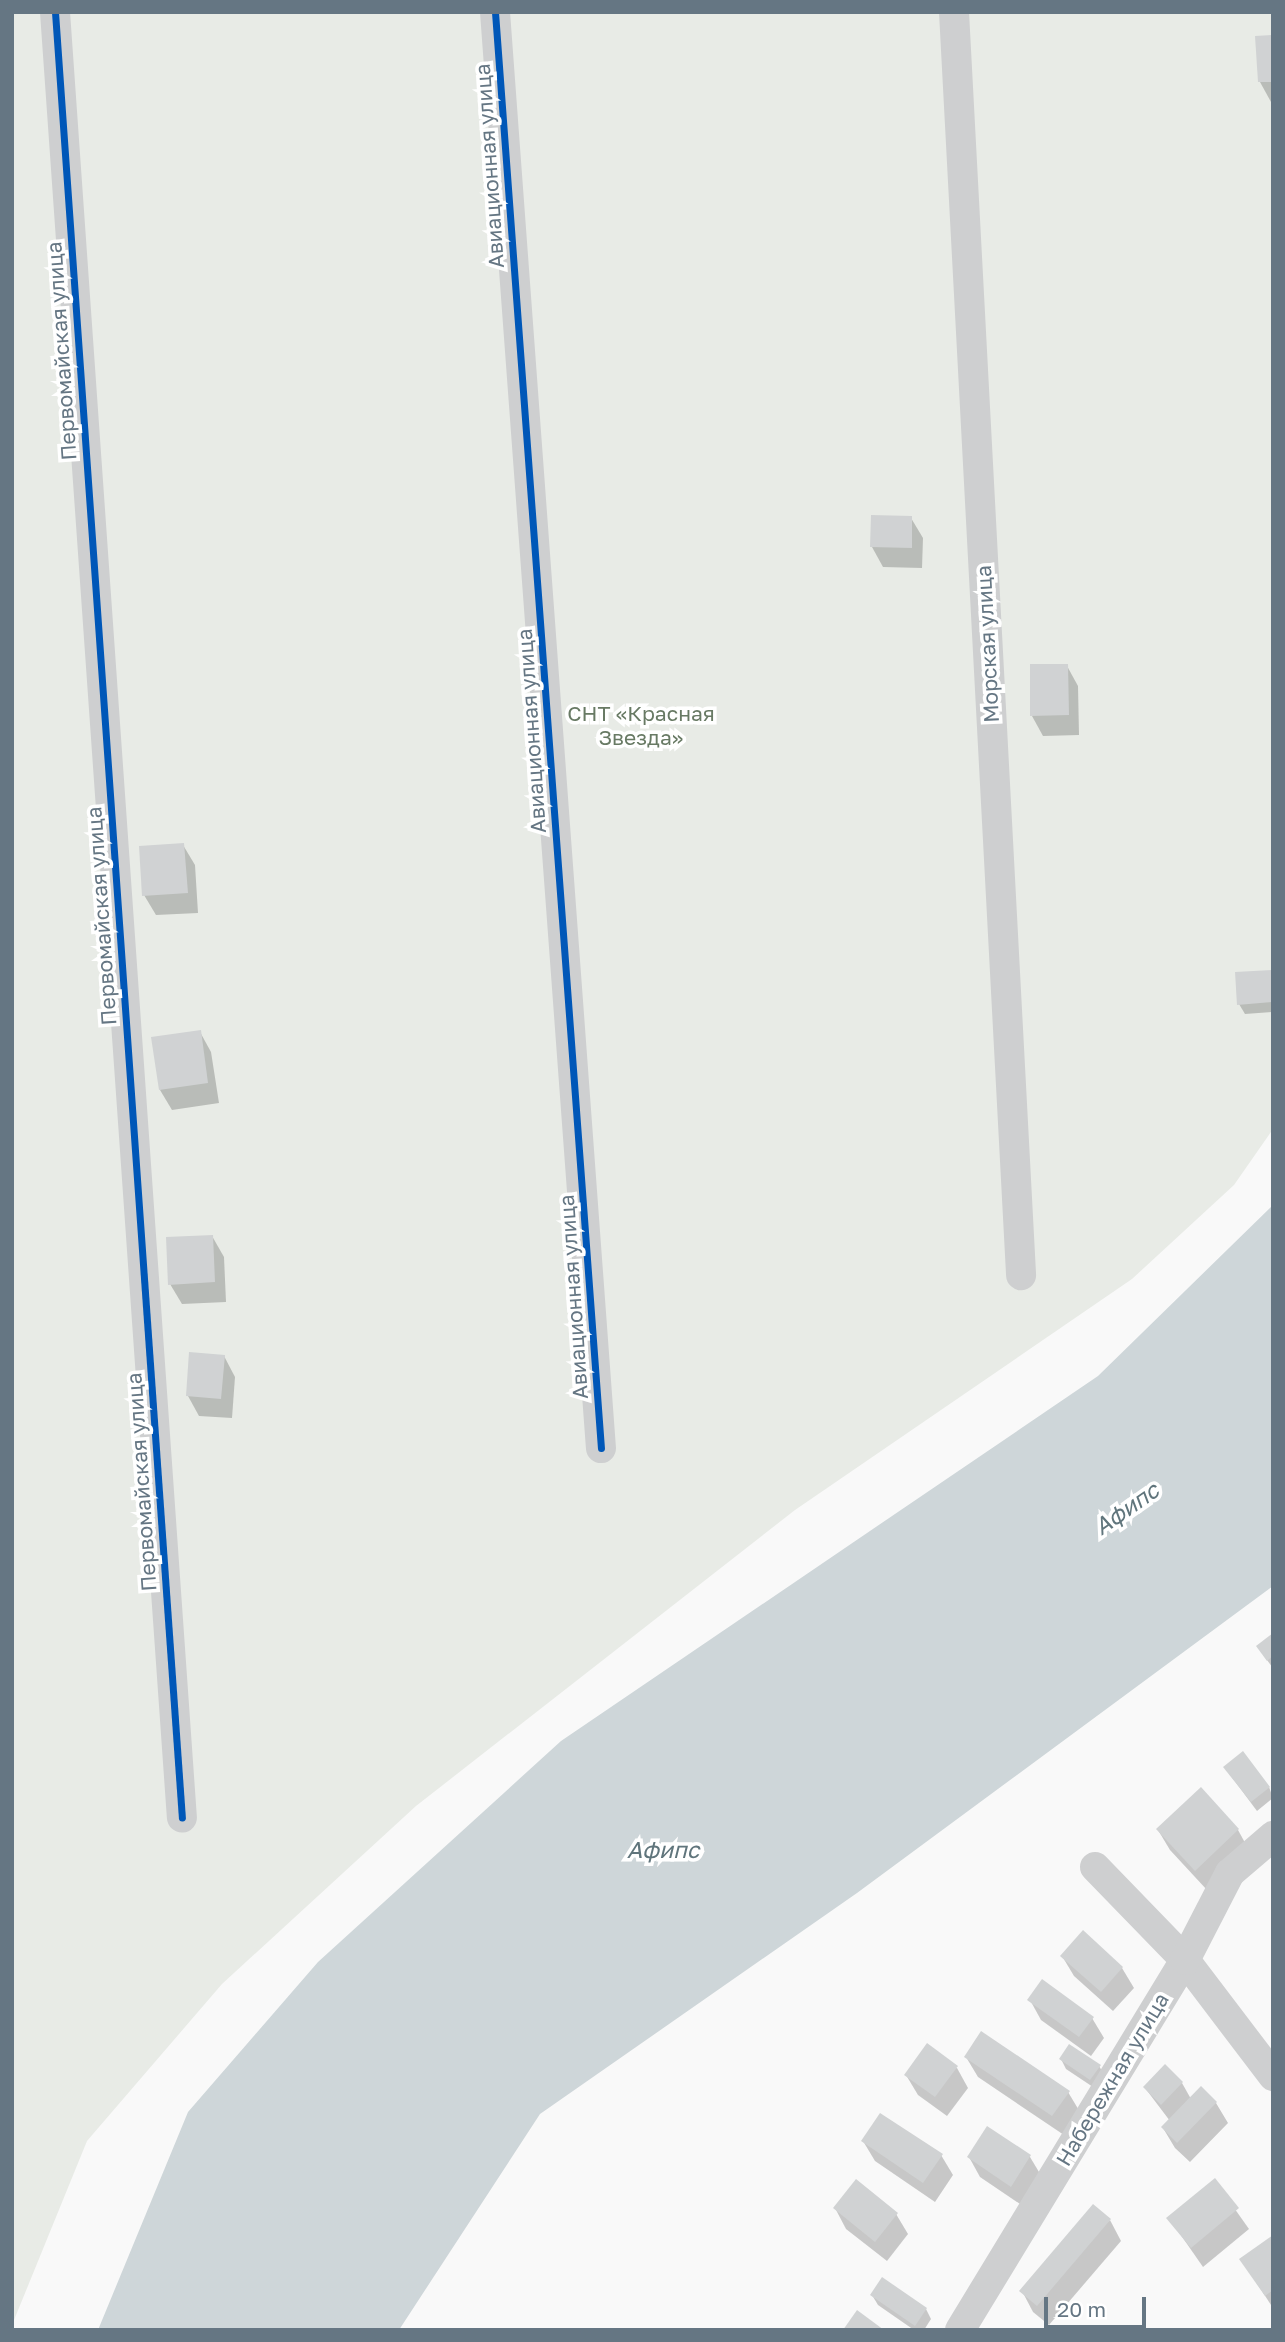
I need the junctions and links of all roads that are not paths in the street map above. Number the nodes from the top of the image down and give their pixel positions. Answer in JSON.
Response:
{"nodes":[{"id":1,"x":55,"y":12,"type":"edge"},
{"id":2,"x":495,"y":12,"type":"edge"},
{"id":3,"x":954,"y":12,"type":"edge"},
{"id":4,"x":1021,"y":1275,"type":"dead end"},
{"id":5,"x":601,"y":1448,"type":"dead end"},
{"id":6,"x":182,"y":1818,"type":"dead end"},
{"id":7,"x":1273,"y":1836,"type":"edge"},
{"id":8,"x":1095,"y":1867,"type":"dead end"},
{"id":9,"x":1185,"y":1960,"type":"junction"},
{"id":10,"x":1273,"y":2076,"type":"edge"},
{"id":11,"x":960,"y":2330,"type":"edge"}],
"edges":[{"from":1,"to":6,"type":"street","name":"Первомайская улица"},
{"from":2,"to":5,"type":"street","name":"Авиационная улица"},
{"from":3,"to":4,"type":"street","name":"Морская улица"},
{"from":7,"to":9,"type":"street","name":"Набережная улица"},
{"from":8,"to":9,"type":"street"},
{"from":9,"to":10,"type":"street"},
{"from":9,"to":11,"type":"street","name":"Набережная улица"}]}
